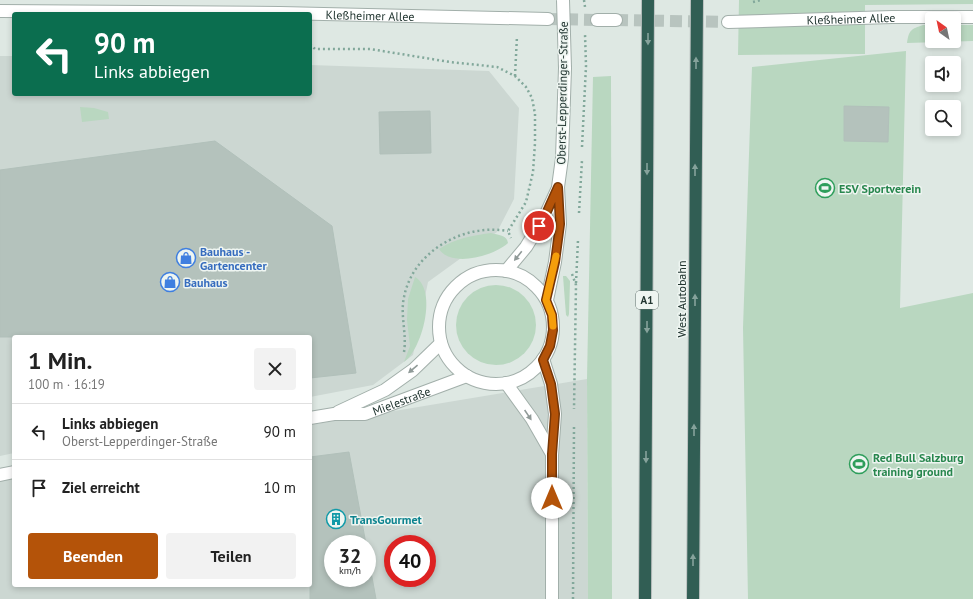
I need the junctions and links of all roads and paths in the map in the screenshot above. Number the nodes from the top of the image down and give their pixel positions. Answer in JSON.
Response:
{"nodes":[{"id":1,"x":563,"y":0,"type":"edge"},
{"id":2,"x":648,"y":0,"type":"edge"},
{"id":3,"x":696,"y":0,"type":"edge"},
{"id":4,"x":0,"y":11,"type":"edge"},
{"id":5,"x":140,"y":12,"type":"edge"},
{"id":6,"x":312,"y":14,"type":"edge"},
{"id":7,"x":973,"y":17,"type":"edge"},
{"id":8,"x":518,"y":18,"type":"junction"},
{"id":9,"x":548,"y":20,"type":"tunnel mouth"},
{"id":10,"x":597,"y":20,"type":"tunnel mouth"},
{"id":11,"x":616,"y":20,"type":"tunnel mouth"},
{"id":12,"x":728,"y":22,"type":"tunnel mouth"},
{"id":13,"x":312,"y":46,"type":"edge"},
{"id":14,"x":515,"y":76,"type":"junction"},
{"id":15,"x":558,"y":187,"type":"junction"},
{"id":16,"x":508,"y":231,"type":"junction"},
{"id":17,"x":526,"y":247,"type":"junction"},
{"id":18,"x":506,"y":271,"type":"junction"},
{"id":19,"x":546,"y":300,"type":"junction"},
{"id":20,"x":441,"y":343,"type":"junction"},
{"id":21,"x":404,"y":354,"type":"dead end"},
{"id":22,"x":543,"y":360,"type":"junction"},
{"id":23,"x":467,"y":376,"type":"junction"},
{"id":24,"x":506,"y":383,"type":"junction"},
{"id":25,"x":334,"y":414,"type":"junction"},
{"id":26,"x":312,"y":418,"type":"edge"},
{"id":27,"x":552,"y":454,"type":"junction"},
{"id":28,"x":12,"y":472,"type":"edge"},
{"id":29,"x":0,"y":475,"type":"edge"},
{"id":30,"x":552,"y":599,"type":"edge"},
{"id":31,"x":645,"y":599,"type":"edge"},
{"id":32,"x":693,"y":599,"type":"edge"}],
"edges":[{"from":1,"to":15,"type":"street","name":"Oberst-Lepperdinger-Straße","bridge":true},
{"from":2,"to":31,"type":"highway","number":"A1","one_way":true},
{"from":32,"to":3,"type":"highway","name":"West Autobahn","one_way":true},
{"from":4,"to":5,"type":"street","name":"Kleßheimer Allee"},
{"from":6,"to":8,"type":"street","name":"Kleßheimer Allee"},
{"from":7,"to":12,"type":"street","name":"Kleßheimer Allee"},
{"from":8,"to":9,"type":"street","name":"Kleßheimer Allee"},
{"from":8,"to":14,"type":"path"},
{"from":10,"to":11,"type":"street"},
{"from":13,"to":14,"type":"path"},
{"from":14,"to":16,"type":"path"},
{"from":15,"to":17,"type":"street","name":"Oberst-Lepperdinger-Straße"},
{"from":15,"to":19,"type":"street","name":"Oberst-Lepperdinger-Straße"},
{"from":16,"to":17,"type":"path"},
{"from":16,"to":21,"type":"path"},
{"from":17,"to":18,"type":"street","name":"Oberst-Lepperdinger-Straße","one_way":true},
{"from":18,"to":19,"type":"street"},
{"from":18,"to":20,"type":"street"},
{"from":19,"to":22,"type":"street"},
{"from":20,"to":23,"type":"street"},
{"from":20,"to":25,"type":"street","name":"Mielestraße","one_way":true},
{"from":22,"to":24,"type":"street"},
{"from":22,"to":27,"type":"street"},
{"from":23,"to":24,"type":"street"},
{"from":23,"to":25,"type":"street","name":"Mielestraße"},
{"from":24,"to":27,"type":"street","one_way":true},
{"from":25,"to":26,"type":"street","name":"Mielestraße"},
{"from":27,"to":30,"type":"street"},
{"from":28,"to":29,"type":"street"}]}
